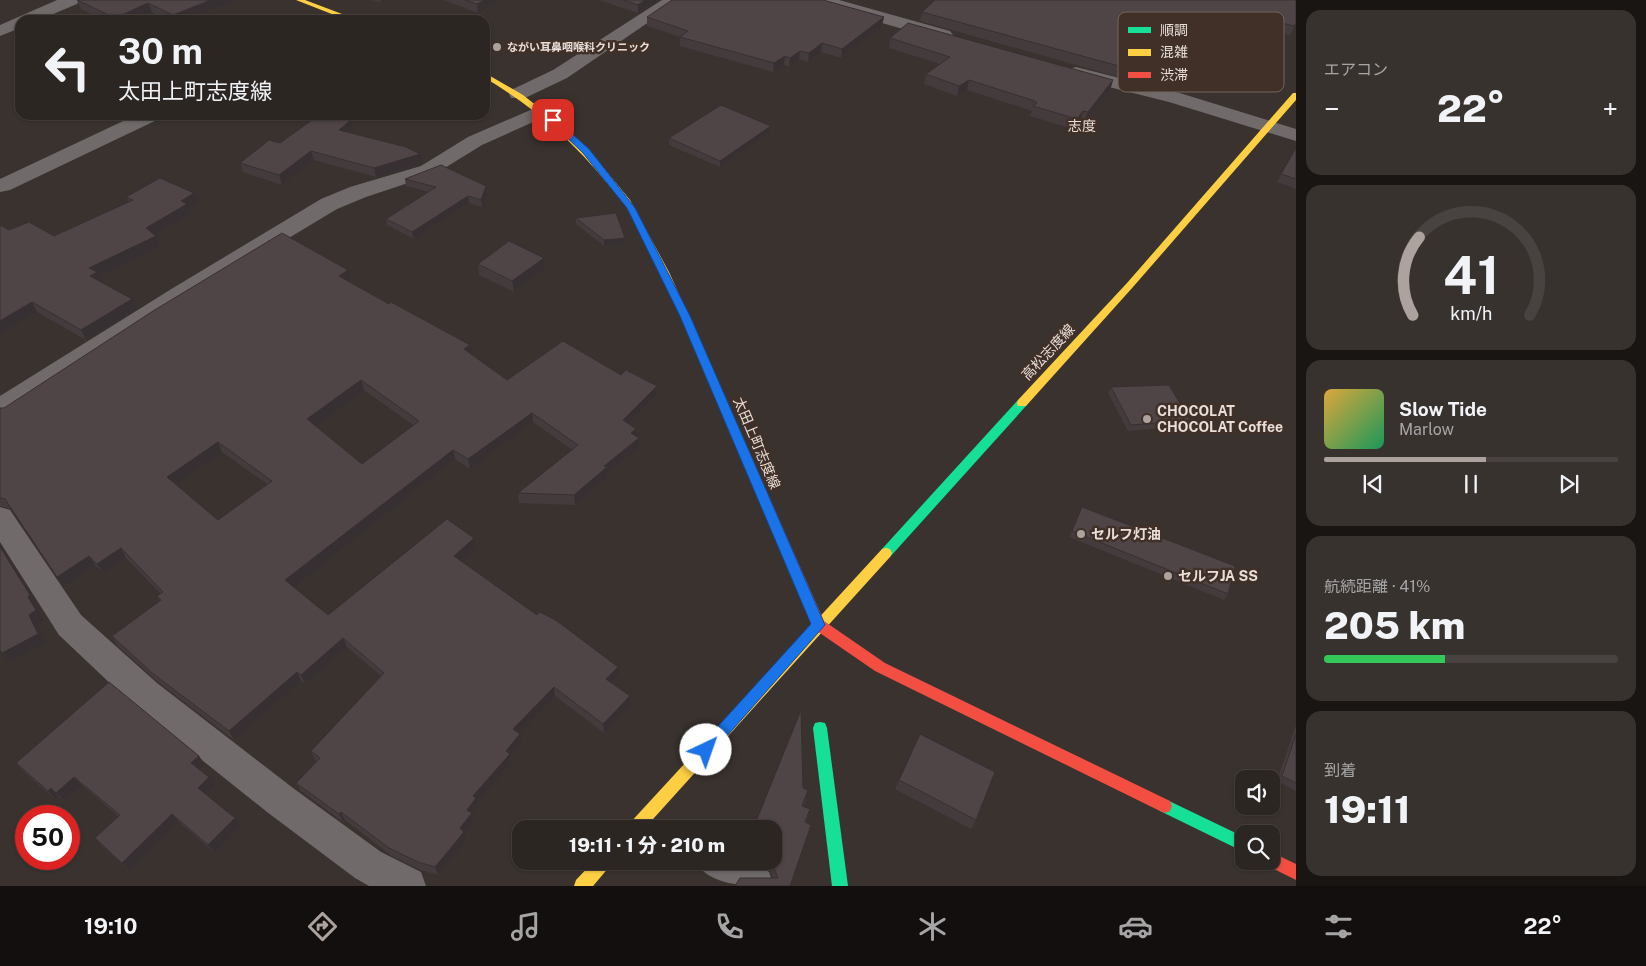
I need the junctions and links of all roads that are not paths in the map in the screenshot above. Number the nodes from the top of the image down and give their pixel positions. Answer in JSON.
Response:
{"nodes":[{"id":1,"x":71,"y":0,"type":"edge"},
{"id":2,"x":299,"y":0,"type":"edge"},
{"id":3,"x":674,"y":0,"type":"edge"},
{"id":4,"x":821,"y":0,"type":"edge"},
{"id":5,"x":36,"y":15,"type":"edge"},
{"id":6,"x":340,"y":15,"type":"edge"},
{"id":7,"x":15,"y":24,"type":"edge"},
{"id":8,"x":0,"y":31,"type":"edge"},
{"id":9,"x":958,"y":39,"type":"edge"},
{"id":10,"x":1060,"y":68,"type":"edge"},
{"id":11,"x":490,"y":78,"type":"edge"},
{"id":12,"x":1118,"y":83,"type":"edge"},
{"id":13,"x":1153,"y":92,"type":"edge"},
{"id":14,"x":518,"y":94,"type":"junction"},
{"id":15,"x":1296,"y":95,"type":"edge"},
{"id":16,"x":542,"y":111,"type":"junction"},
{"id":17,"x":141,"y":120,"type":"edge"},
{"id":18,"x":1269,"y":125,"type":"junction"},
{"id":19,"x":1296,"y":135,"type":"edge"},
{"id":20,"x":2,"y":186,"type":"dead end"},
{"id":21,"x":0,"y":409,"type":"edge"},
{"id":22,"x":0,"y":518,"type":"edge"},
{"id":23,"x":819,"y":625,"type":"junction"},
{"id":24,"x":820,"y":728,"type":"dead end"},
{"id":25,"x":650,"y":820,"type":"edge"},
{"id":26,"x":1235,"y":841,"type":"edge"},
{"id":27,"x":1280,"y":864,"type":"edge"},
{"id":28,"x":597,"y":870,"type":"edge"},
{"id":29,"x":729,"y":870,"type":"edge"},
{"id":30,"x":1296,"y":872,"type":"edge"},
{"id":31,"x":407,"y":886,"type":"edge"},
{"id":32,"x":582,"y":886,"type":"edge"},
{"id":33,"x":755,"y":886,"type":"edge"},
{"id":34,"x":840,"y":886,"type":"edge"}],
"edges":[{"from":1,"to":5,"type":"street"},
{"from":2,"to":6,"type":"main road"},
{"from":3,"to":14,"type":"street"},
{"from":4,"to":9,"type":"street"},
{"from":7,"to":8,"type":"street"},
{"from":10,"to":12,"type":"street"},
{"from":11,"to":14,"type":"main road","name":"太田上町志度線"},
{"from":13,"to":18,"type":"street"},
{"from":14,"to":16,"type":"main road","name":"太田上町志度線"},
{"from":15,"to":18,"type":"main road","name":"高松志度線"},
{"from":16,"to":21,"type":"street"},
{"from":16,"to":23,"type":"main road","name":"太田上町志度線"},
{"from":17,"to":20,"type":"street"},
{"from":18,"to":19,"type":"street"},
{"from":18,"to":23,"type":"main road","name":"高松志度線"},
{"from":22,"to":31,"type":"street"},
{"from":23,"to":25,"type":"main road"},
{"from":23,"to":26,"type":"main road"},
{"from":24,"to":34,"type":"main road"},
{"from":27,"to":30,"type":"main road"},
{"from":28,"to":32,"type":"main road"},
{"from":29,"to":33,"type":"street"}]}
